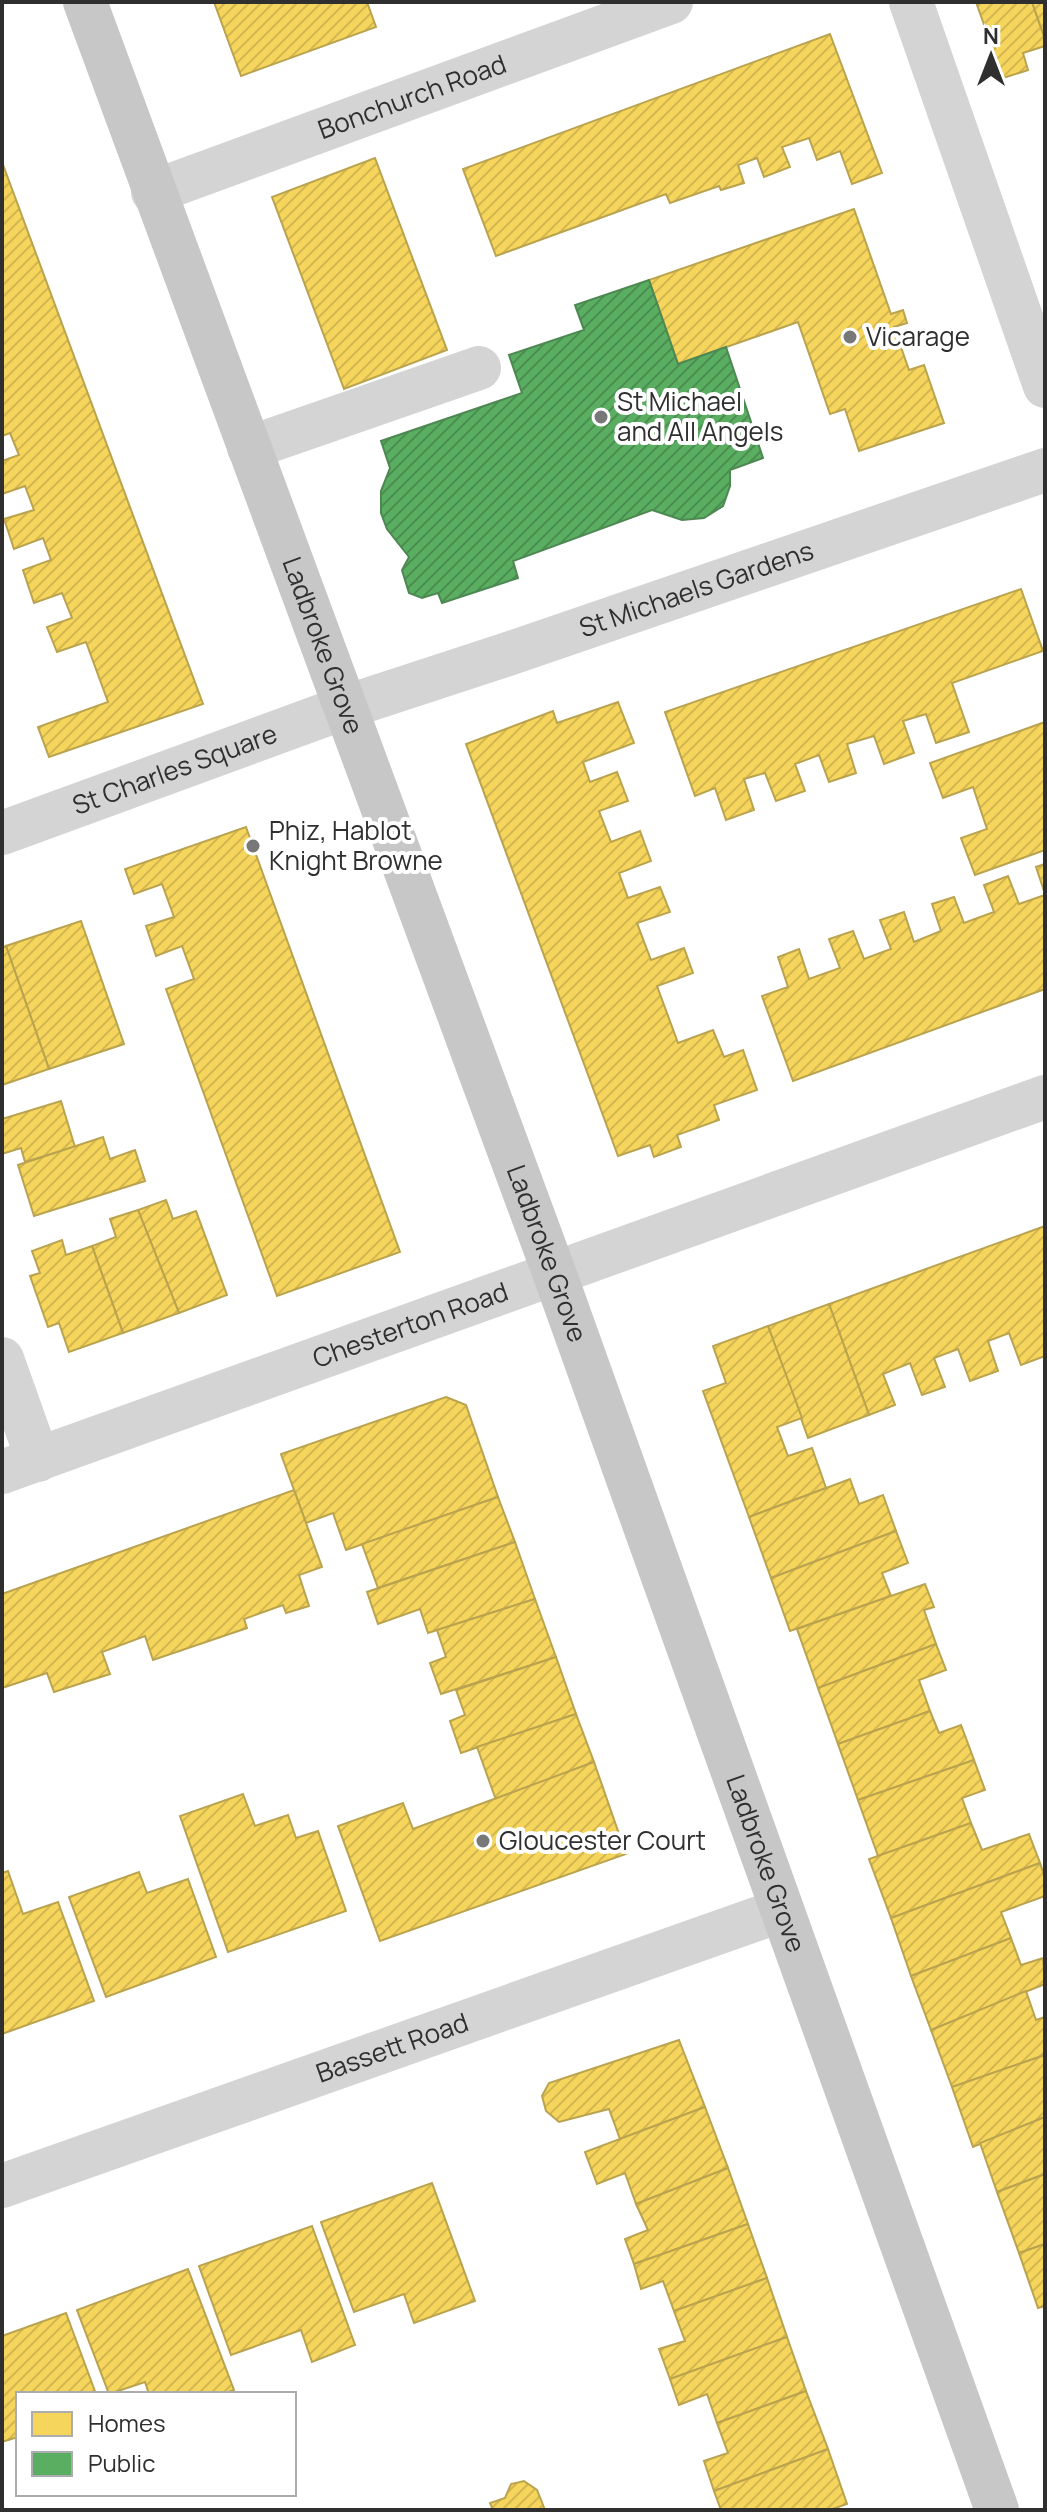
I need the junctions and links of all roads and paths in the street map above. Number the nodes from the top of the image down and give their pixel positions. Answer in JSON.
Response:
{"nodes":[{"id":1,"x":85,"y":2,"type":"edge"},
{"id":2,"x":671,"y":2,"type":"edge"},
{"id":3,"x":911,"y":2,"type":"edge"},
{"id":4,"x":153,"y":192,"type":"junction"},
{"id":5,"x":479,"y":368,"type":"dead end"},
{"id":6,"x":1045,"y":386,"type":"edge"},
{"id":7,"x":249,"y":448,"type":"junction"},
{"id":8,"x":1045,"y":470,"type":"edge"},
{"id":9,"x":346,"y":707,"type":"junction"},
{"id":10,"x":2,"y":833,"type":"edge"},
{"id":11,"x":1045,"y":1097,"type":"edge"},
{"id":12,"x":555,"y":1275,"type":"junction"},
{"id":13,"x":2,"y":1359,"type":"edge"},
{"id":14,"x":20,"y":1466,"type":"edge"},
{"id":15,"x":782,"y":1910,"type":"junction"},
{"id":16,"x":2,"y":2186,"type":"edge"},
{"id":17,"x":997,"y":2510,"type":"edge"}],
"edges":[{"from":1,"to":4,"type":"main road","name":"Ladbroke Grove"},
{"from":2,"to":4,"type":"street","name":"Bonchurch Road"},
{"from":3,"to":6,"type":"street"},
{"from":4,"to":7,"type":"main road","name":"Ladbroke Grove"},
{"from":5,"to":7,"type":"street"},
{"from":7,"to":9,"type":"main road","name":"Ladbroke Grove"},
{"from":8,"to":9,"type":"street","name":"St Michaels Gardens"},
{"from":9,"to":10,"type":"street","name":"St Charles Square"},
{"from":9,"to":12,"type":"main road","name":"Ladbroke Grove"},
{"from":11,"to":12,"type":"street","name":"Chesterton Road"},
{"from":12,"to":14,"type":"street","name":"Chesterton Road"},
{"from":12,"to":15,"type":"main road","name":"Ladbroke Grove"},
{"from":13,"to":14,"type":"street"},
{"from":15,"to":16,"type":"street","name":"Bassett Road"},
{"from":15,"to":17,"type":"main road","name":"Ladbroke Grove"}]}
